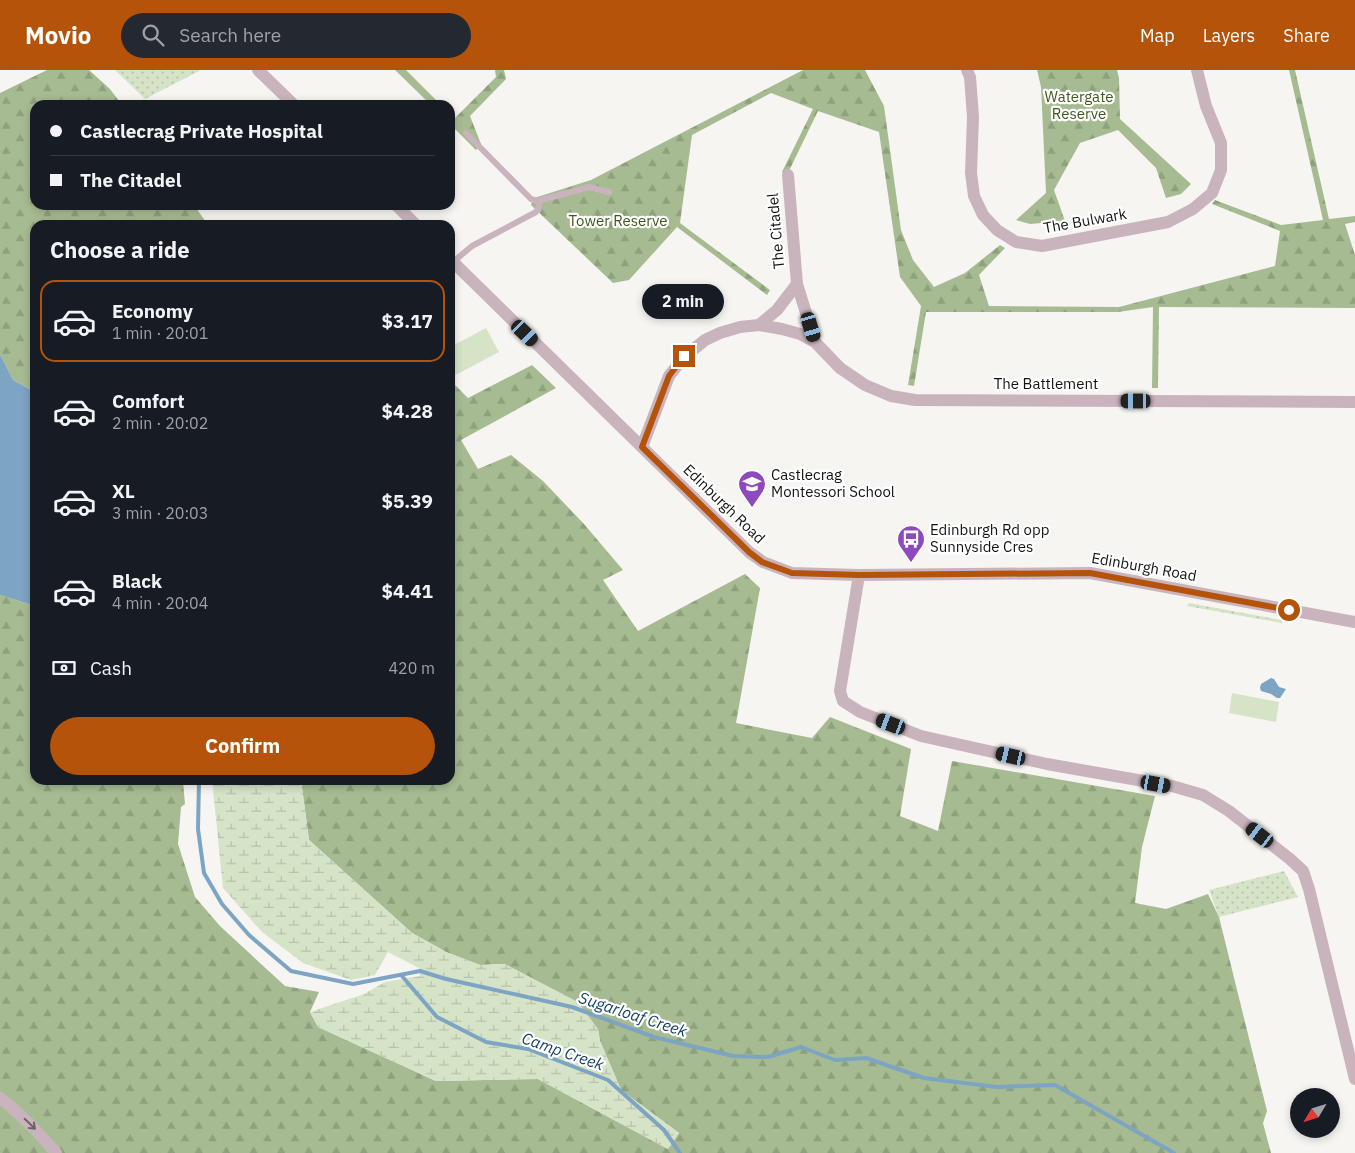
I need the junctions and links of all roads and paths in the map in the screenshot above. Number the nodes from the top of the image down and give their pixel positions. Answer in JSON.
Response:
{"nodes":[{"id":1,"x":258,"y":70,"type":"edge"},
{"id":2,"x":967,"y":70,"type":"edge"},
{"id":3,"x":1198,"y":70,"type":"edge"},
{"id":4,"x":289,"y":100,"type":"edge"},
{"id":5,"x":466,"y":132,"type":"dead end"},
{"id":6,"x":788,"y":175,"type":"dead end"},
{"id":7,"x":610,"y":192,"type":"dead end"},
{"id":8,"x":538,"y":201,"type":"junction"},
{"id":9,"x":401,"y":210,"type":"edge"},
{"id":10,"x":411,"y":220,"type":"edge"},
{"id":11,"x":455,"y":258,"type":"edge"},
{"id":12,"x":455,"y":263,"type":"edge"},
{"id":13,"x":797,"y":284,"type":"junction"},
{"id":14,"x":801,"y":298,"type":"joint"},
{"id":15,"x":758,"y":325,"type":"junction"},
{"id":16,"x":815,"y":342,"type":"junction"},
{"id":17,"x":1355,"y":402,"type":"edge"},
{"id":18,"x":642,"y":447,"type":"junction"},
{"id":19,"x":859,"y":575,"type":"junction"},
{"id":20,"x":1355,"y":622,"type":"edge"},
{"id":21,"x":1355,"y":1079,"type":"edge"},
{"id":22,"x":0,"y":1098,"type":"edge"},
{"id":23,"x":56,"y":1153,"type":"edge"}],
"edges":[{"from":1,"to":4,"type":"street"},
{"from":2,"to":3,"type":"street","name":"The Bulwark"},
{"from":5,"to":8,"type":"lane"},
{"from":6,"to":13,"type":"street","name":"The Citadel"},
{"from":7,"to":8,"type":"lane"},
{"from":8,"to":11,"type":"lane"},
{"from":9,"to":10,"type":"street"},
{"from":12,"to":18,"type":"street","name":"Edinburgh Road"},
{"from":13,"to":14,"type":"street","name":"The Citadel"},
{"from":13,"to":15,"type":"street","name":"The Citadel"},
{"from":14,"to":16,"type":"street","name":"The Battlement"},
{"from":15,"to":16,"type":"street","name":"The Battlement"},
{"from":15,"to":18,"type":"street","name":"The Citadel"},
{"from":16,"to":17,"type":"street","name":"The Battlement"},
{"from":18,"to":19,"type":"street","name":"Edinburgh Road"},
{"from":19,"to":20,"type":"street","name":"Edinburgh Road"},
{"from":19,"to":21,"type":"street"},
{"from":22,"to":23,"type":"street","one_way":true}]}
